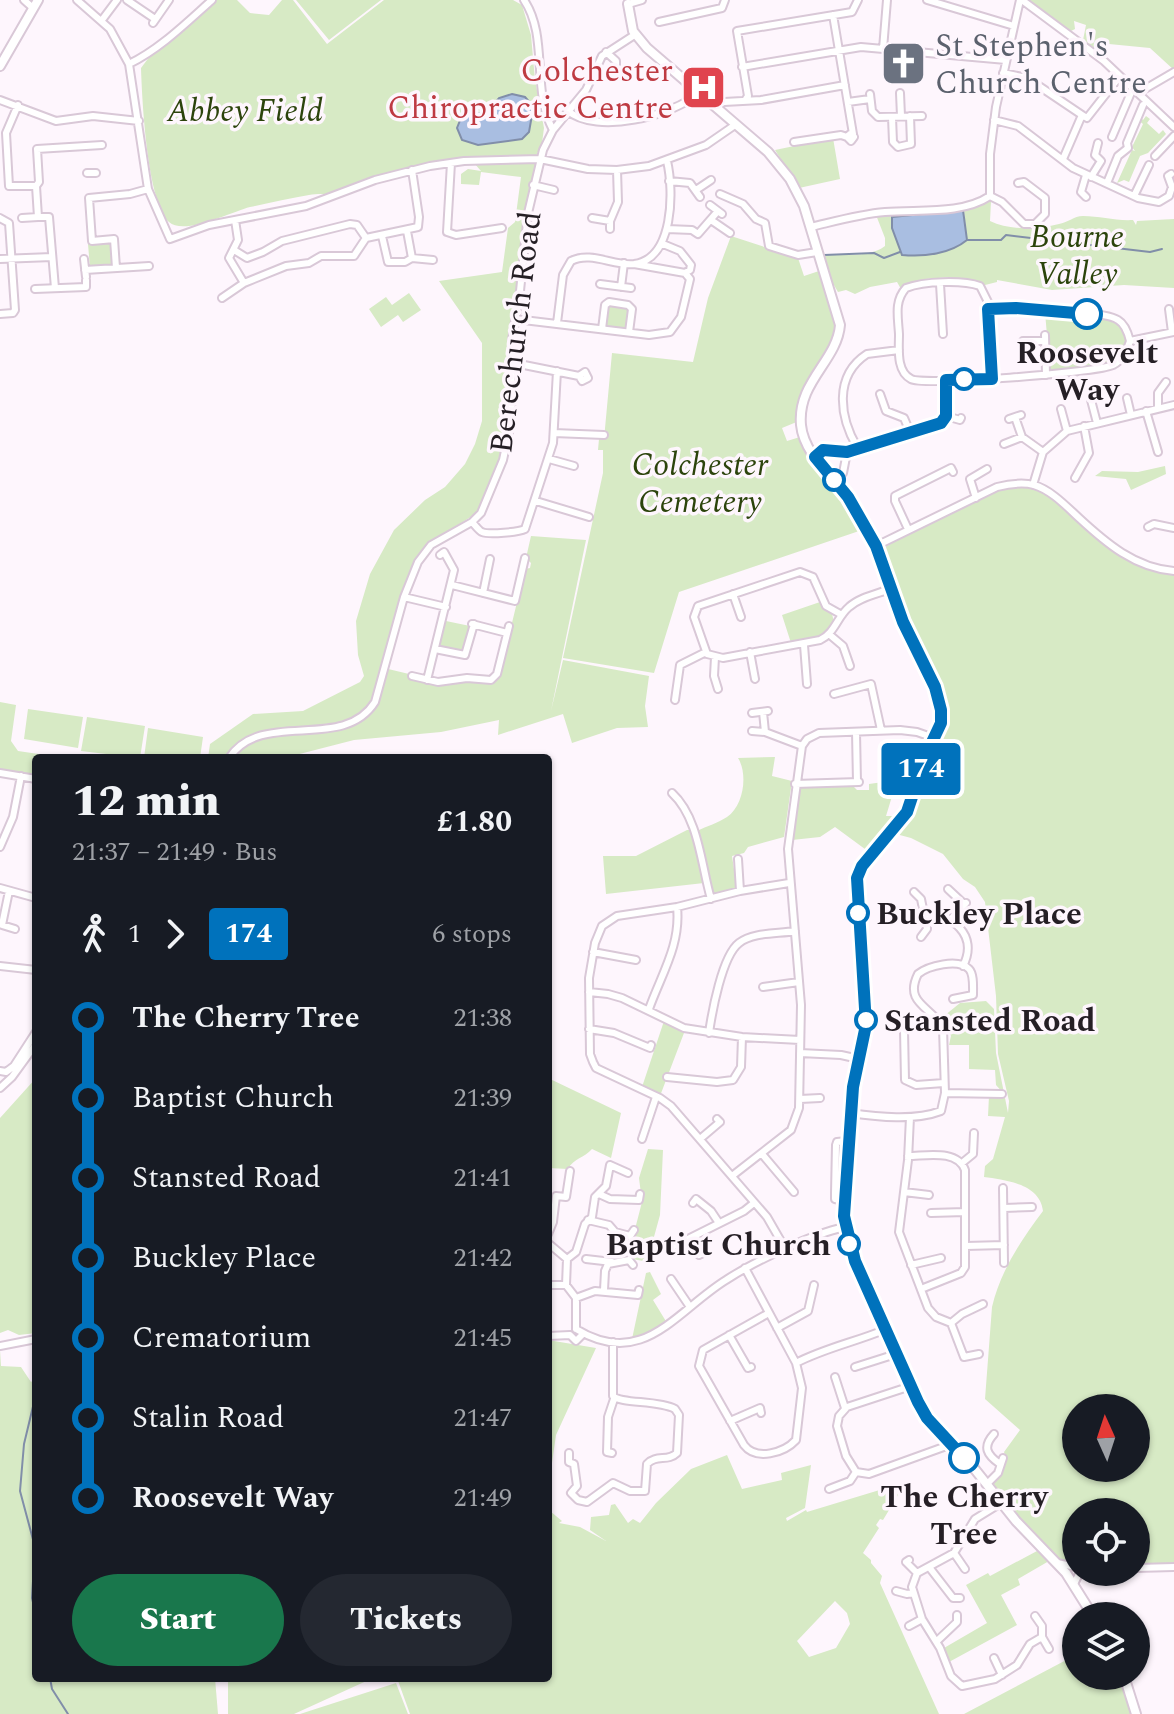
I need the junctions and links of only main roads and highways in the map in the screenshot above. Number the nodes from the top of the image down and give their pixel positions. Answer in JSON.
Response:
{"nodes":[{"id":1,"x":627,"y":2,"type":"edge"},
{"id":2,"x":36,"y":4,"type":"edge"},
{"id":3,"x":1,"y":61,"type":"edge"},
{"id":4,"x":1085,"y":1602,"type":"edge"},
{"id":5,"x":1128,"y":1690,"type":"edge"},
{"id":6,"x":1136,"y":1714,"type":"edge"}],
"edges":[{"from":1,"to":4,"type":"main road"},
{"from":2,"to":3,"type":"main road"},
{"from":5,"to":6,"type":"main road"}]}
